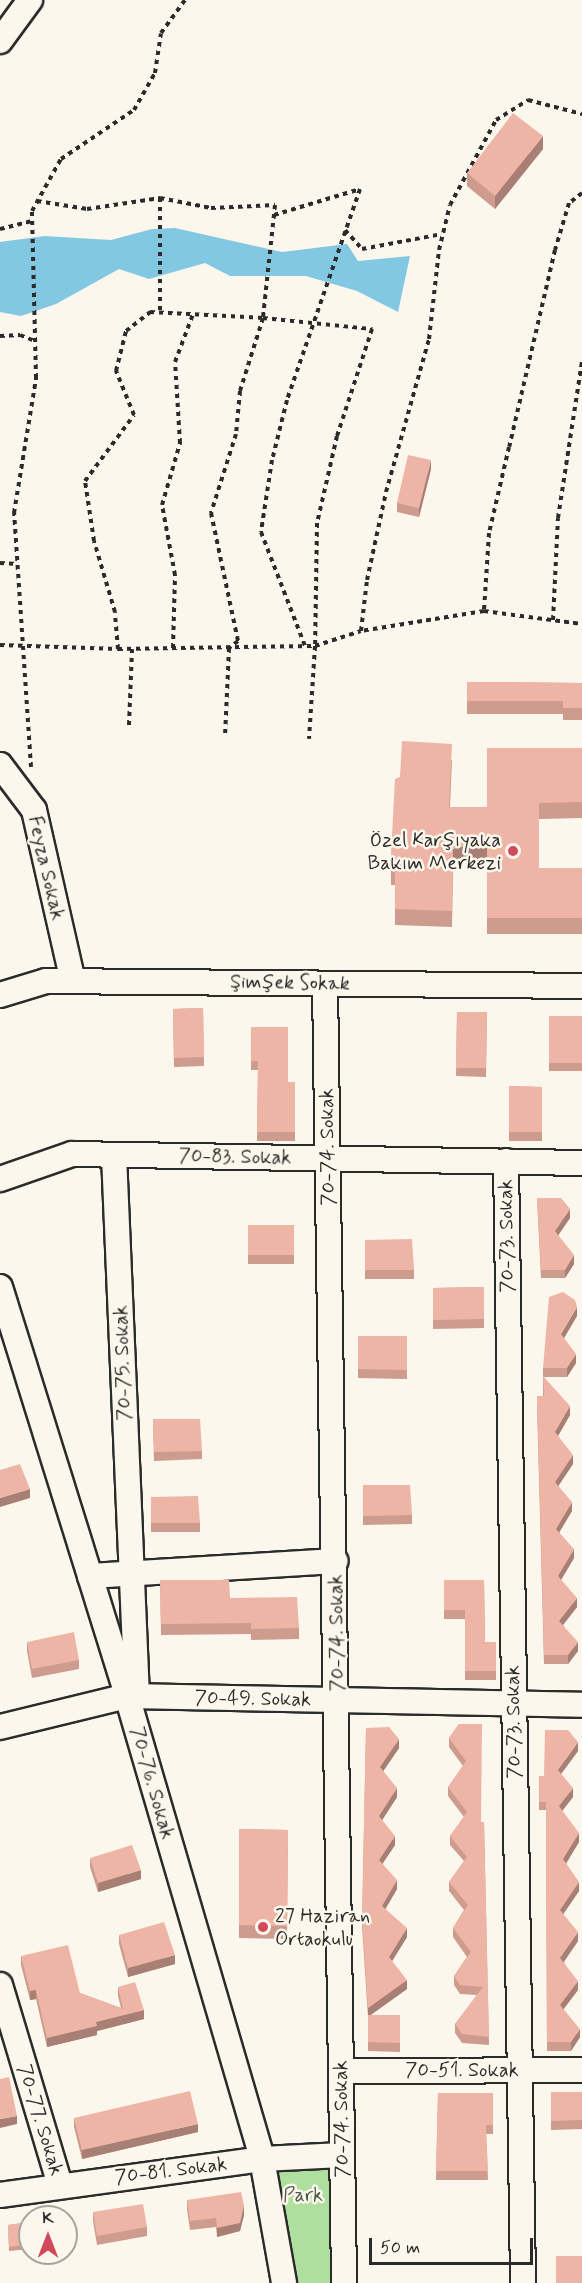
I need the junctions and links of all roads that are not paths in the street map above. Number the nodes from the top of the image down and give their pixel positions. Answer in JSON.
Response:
{"nodes":[{"id":1,"x":30,"y":0,"type":"edge"},
{"id":2,"x":0,"y":41,"type":"edge"},
{"id":3,"x":0,"y":765,"type":"edge"},
{"id":4,"x":73,"y":981,"type":"junction"},
{"id":5,"x":325,"y":984,"type":"junction"},
{"id":6,"x":582,"y":986,"type":"edge"},
{"id":7,"x":0,"y":994,"type":"edge"},
{"id":8,"x":114,"y":1155,"type":"junction"},
{"id":9,"x":328,"y":1158,"type":"junction"},
{"id":10,"x":506,"y":1161,"type":"junction"},
{"id":11,"x":582,"y":1163,"type":"edge"},
{"id":12,"x":0,"y":1179,"type":"edge"},
{"id":13,"x":0,"y":1287,"type":"edge"},
{"id":14,"x":336,"y":1561,"type":"junction"},
{"id":15,"x":132,"y":1572,"type":"junction"},
{"id":16,"x":90,"y":1576,"type":"junction"},
{"id":17,"x":132,"y":1696,"type":"junction"},
{"id":18,"x":338,"y":1700,"type":"junction"},
{"id":19,"x":514,"y":1703,"type":"junction"},
{"id":20,"x":582,"y":1705,"type":"edge"},
{"id":21,"x":0,"y":1727,"type":"edge"},
{"id":22,"x":0,"y":1985,"type":"edge"},
{"id":23,"x":519,"y":2070,"type":"junction"},
{"id":24,"x":582,"y":2070,"type":"edge"},
{"id":25,"x":342,"y":2071,"type":"junction"},
{"id":26,"x":342,"y":2155,"type":"junction"},
{"id":27,"x":262,"y":2159,"type":"junction"},
{"id":28,"x":60,"y":2185,"type":"junction"},
{"id":29,"x":0,"y":2195,"type":"edge"},
{"id":30,"x":284,"y":2283,"type":"edge"},
{"id":31,"x":344,"y":2283,"type":"edge"},
{"id":32,"x":523,"y":2283,"type":"edge"}],
"edges":[{"from":1,"to":2,"type":"street"},
{"from":3,"to":4,"type":"street","name":"Feyza Sokak"},
{"from":4,"to":5,"type":"street","name":"Şimşek Sokak"},
{"from":4,"to":7,"type":"street","name":"Şimşek Sokak"},
{"from":5,"to":6,"type":"street","name":"Şimşek Sokak"},
{"from":5,"to":9,"type":"street","name":"70-74. Sokak"},
{"from":8,"to":9,"type":"street","name":"70-83. Sokak"},
{"from":8,"to":12,"type":"street","name":"70-83. Sokak"},
{"from":8,"to":15,"type":"street","name":"70-75. Sokak"},
{"from":9,"to":10,"type":"street","name":"70-83. Sokak"},
{"from":9,"to":14,"type":"street","name":"70-74. Sokak"},
{"from":10,"to":11,"type":"street","name":"70-83. Sokak"},
{"from":10,"to":19,"type":"street","name":"70-73. Sokak"},
{"from":13,"to":16,"type":"street","name":"70-76. Sokak"},
{"from":14,"to":15,"type":"street"},
{"from":14,"to":18,"type":"street","name":"70-74. Sokak"},
{"from":15,"to":16,"type":"street"},
{"from":15,"to":17,"type":"street","name":"70-75. Sokak"},
{"from":16,"to":17,"type":"street","name":"70-76. Sokak"},
{"from":17,"to":18,"type":"street","name":"70-49. Sokak"},
{"from":17,"to":21,"type":"street","name":"70-49. Sokak"},
{"from":17,"to":27,"type":"street","name":"70-76. Sokak"},
{"from":18,"to":19,"type":"street","name":"70-49. Sokak"},
{"from":18,"to":25,"type":"street","name":"70-74. Sokak"},
{"from":19,"to":20,"type":"street","name":"70-49. Sokak"},
{"from":19,"to":23,"type":"street","name":"70-73. Sokak"},
{"from":22,"to":28,"type":"street","name":"70-77. Sokak"},
{"from":23,"to":24,"type":"street","name":"70-51. Sokak"},
{"from":23,"to":25,"type":"street","name":"70-51. Sokak"},
{"from":23,"to":32,"type":"street","name":"70-73. Sokak"},
{"from":25,"to":26,"type":"street","name":"70-74. Sokak"},
{"from":26,"to":27,"type":"street","name":"70-81. Sokak"},
{"from":26,"to":31,"type":"street","name":"70-74. Sokak"},
{"from":27,"to":28,"type":"street","name":"70-81. Sokak"},
{"from":27,"to":30,"type":"street","name":"70-76. Sokak"},
{"from":28,"to":29,"type":"street","name":"70-81. Sokak"}]}
